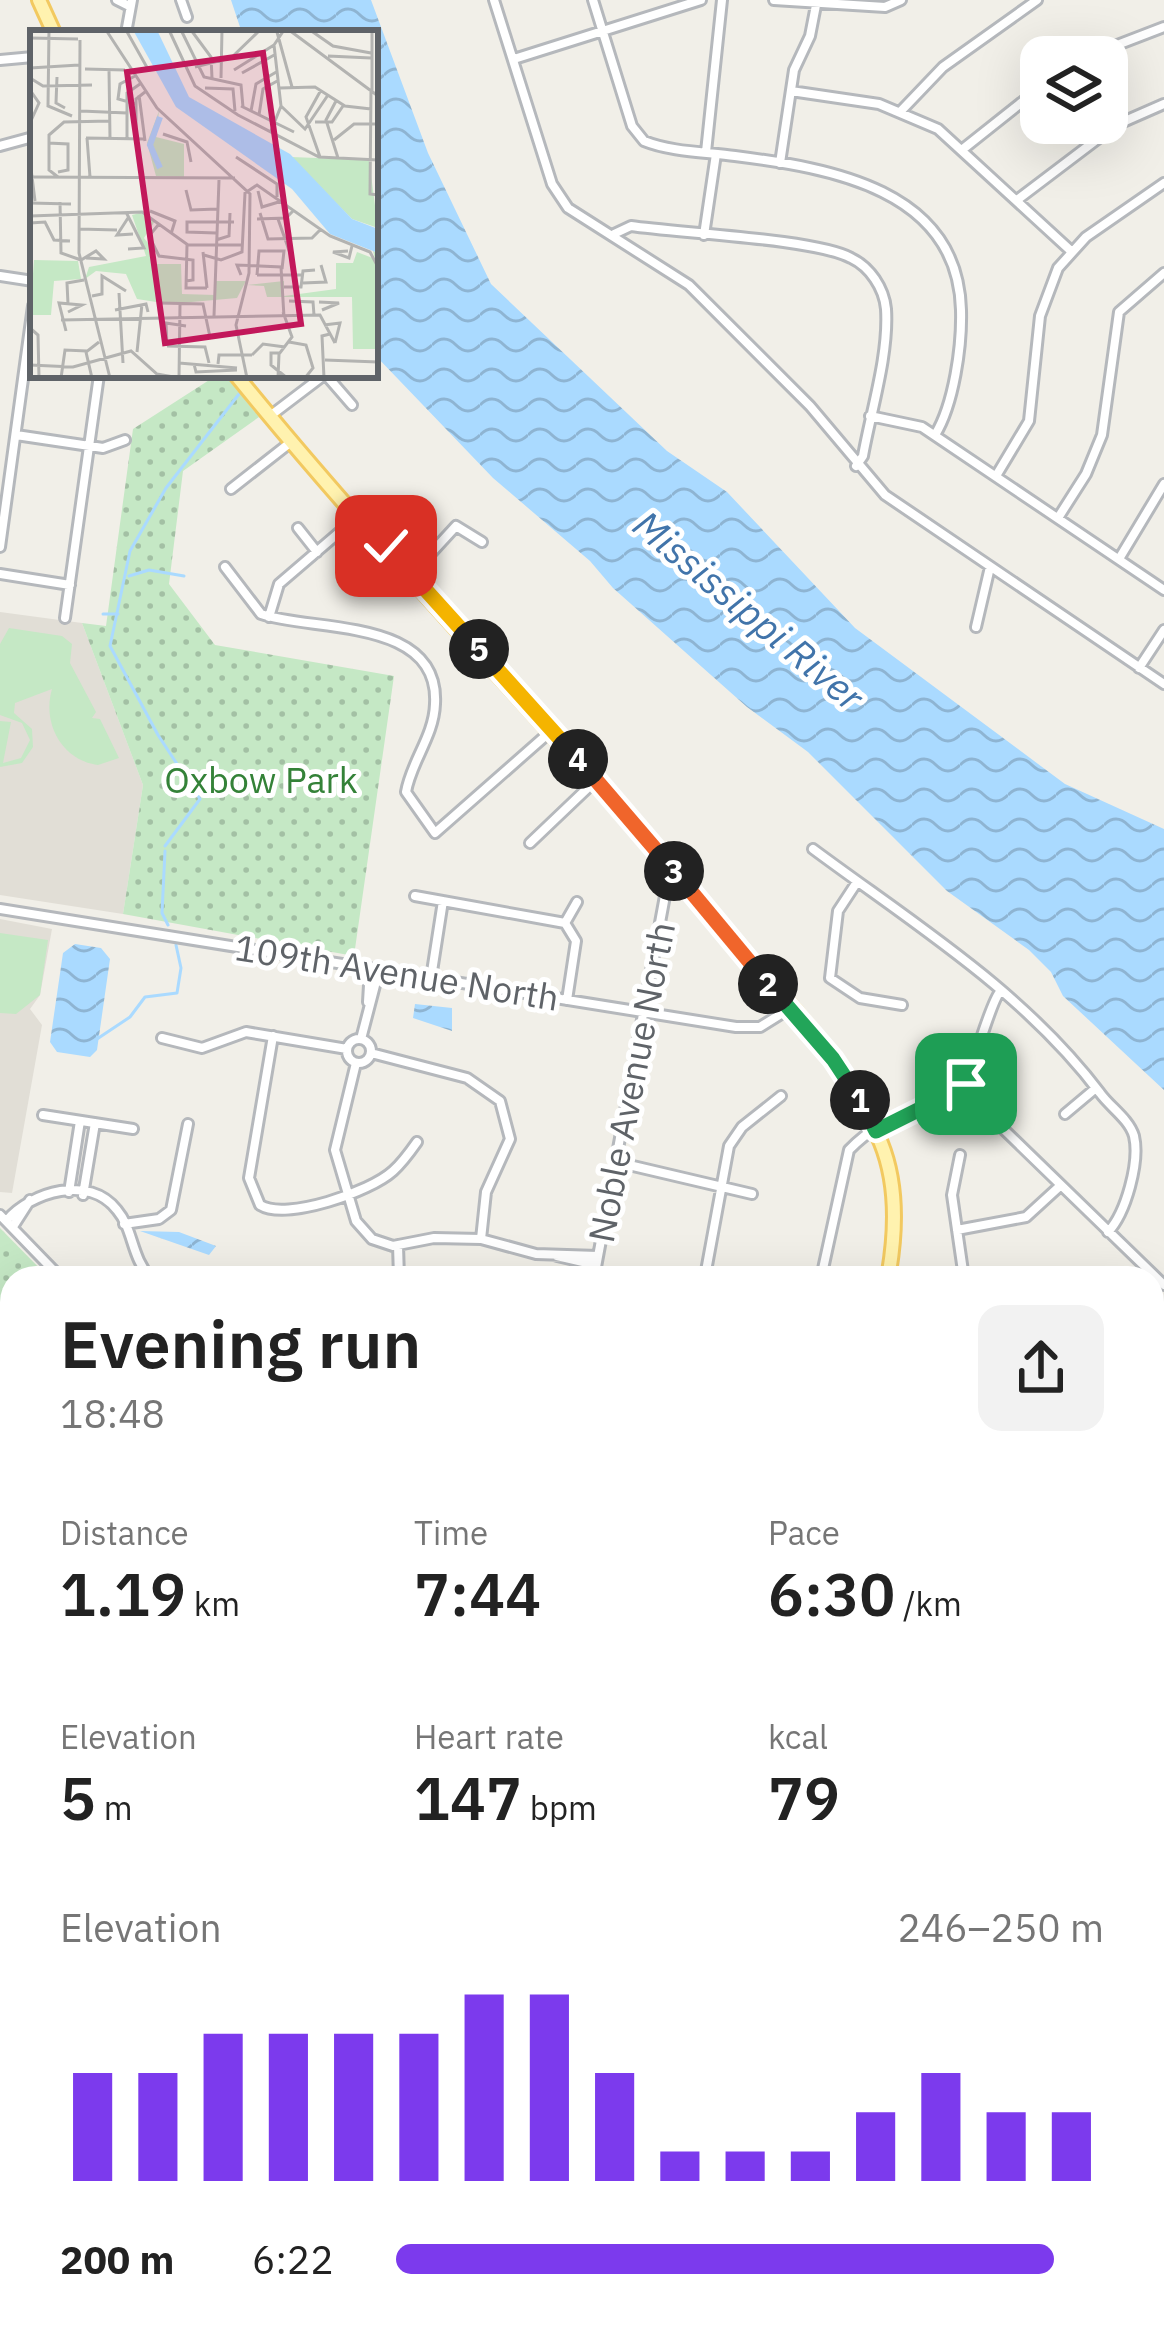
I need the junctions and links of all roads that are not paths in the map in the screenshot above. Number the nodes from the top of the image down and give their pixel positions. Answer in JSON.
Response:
{"nodes":[{"id":1,"x":39,"y":0,"type":"edge"},
{"id":2,"x":117,"y":0,"type":"edge"},
{"id":3,"x":181,"y":0,"type":"edge"},
{"id":4,"x":494,"y":0,"type":"edge"},
{"id":5,"x":593,"y":0,"type":"edge"},
{"id":6,"x":701,"y":0,"type":"edge"},
{"id":7,"x":722,"y":0,"type":"edge"},
{"id":8,"x":774,"y":0,"type":"edge"},
{"id":9,"x":900,"y":0,"type":"edge"},
{"id":10,"x":1037,"y":0,"type":"edge"},
{"id":11,"x":816,"y":1,"type":"edge"},
{"id":12,"x":131,"y":3,"type":"edge"},
{"id":13,"x":187,"y":17,"type":"dead end"},
{"id":14,"x":1164,"y":27,"type":"edge"},
{"id":15,"x":53,"y":30,"type":"edge"},
{"id":16,"x":603,"y":32,"type":"junction"},
{"id":17,"x":1128,"y":41,"type":"edge"},
{"id":18,"x":30,"y":57,"type":"edge"},
{"id":19,"x":514,"y":59,"type":"junction"},
{"id":20,"x":0,"y":60,"type":"edge"},
{"id":21,"x":790,"y":91,"type":"junction"},
{"id":22,"x":1020,"y":104,"type":"edge"},
{"id":23,"x":1164,"y":104,"type":"edge"},
{"id":24,"x":900,"y":112,"type":"junction"},
{"id":25,"x":30,"y":138,"type":"edge"},
{"id":26,"x":0,"y":146,"type":"edge"},
{"id":27,"x":963,"y":149,"type":"junction"},
{"id":28,"x":711,"y":153,"type":"junction"},
{"id":29,"x":780,"y":163,"type":"junction"},
{"id":30,"x":1164,"y":183,"type":"edge"},
{"id":31,"x":1017,"y":200,"type":"junction"},
{"id":32,"x":614,"y":234,"type":"junction"},
{"id":33,"x":704,"y":235,"type":"junction"},
{"id":34,"x":1071,"y":251,"type":"junction"},
{"id":35,"x":1164,"y":273,"type":"edge"},
{"id":36,"x":0,"y":276,"type":"edge"},
{"id":37,"x":30,"y":281,"type":"edge"},
{"id":38,"x":30,"y":329,"type":"edge"},
{"id":39,"x":99,"y":378,"type":"edge"},
{"id":40,"x":238,"y":378,"type":"edge"},
{"id":41,"x":321,"y":378,"type":"edge"},
{"id":42,"x":328,"y":378,"type":"edge"},
{"id":43,"x":352,"y":404,"type":"dead end"},
{"id":44,"x":270,"y":416,"type":"junction"},
{"id":45,"x":871,"y":416,"type":"junction"},
{"id":46,"x":16,"y":435,"type":"junction"},
{"id":47,"x":935,"y":435,"type":"junction"},
{"id":48,"x":125,"y":440,"type":"dead end"},
{"id":49,"x":292,"y":441,"type":"junction"},
{"id":50,"x":89,"y":446,"type":"junction"},
{"id":51,"x":856,"y":466,"type":"junction"},
{"id":52,"x":996,"y":476,"type":"junction"},
{"id":53,"x":1164,"y":484,"type":"edge"},
{"id":54,"x":231,"y":489,"type":"dead end"},
{"id":55,"x":359,"y":516,"type":"junction"},
{"id":56,"x":1058,"y":518,"type":"junction"},
{"id":57,"x":298,"y":528,"type":"dead end"},
{"id":58,"x":482,"y":542,"type":"dead end"},
{"id":59,"x":0,"y":548,"type":"edge"},
{"id":60,"x":317,"y":552,"type":"junction"},
{"id":61,"x":1120,"y":560,"type":"junction"},
{"id":62,"x":225,"y":567,"type":"dead end"},
{"id":63,"x":990,"y":567,"type":"junction"},
{"id":64,"x":0,"y":574,"type":"edge"},
{"id":65,"x":412,"y":574,"type":"junction"},
{"id":66,"x":70,"y":585,"type":"junction"},
{"id":67,"x":1164,"y":590,"type":"edge"},
{"id":68,"x":269,"y":617,"type":"junction"},
{"id":69,"x":65,"y":618,"type":"dead end"},
{"id":70,"x":976,"y":627,"type":"dead end"},
{"id":71,"x":1164,"y":630,"type":"edge"},
{"id":72,"x":1139,"y":668,"type":"junction"},
{"id":73,"x":1164,"y":684,"type":"edge"},
{"id":74,"x":552,"y":730,"type":"junction"},
{"id":75,"x":596,"y":780,"type":"junction"},
{"id":76,"x":530,"y":843,"type":"dead end"},
{"id":77,"x":813,"y":849,"type":"dead end"},
{"id":78,"x":857,"y":882,"type":"junction"},
{"id":79,"x":667,"y":885,"type":"dead end"},
{"id":80,"x":415,"y":896,"type":"dead end"},
{"id":81,"x":442,"y":901,"type":"junction"},
{"id":82,"x":577,"y":902,"type":"dead end"},
{"id":83,"x":0,"y":908,"type":"edge"},
{"id":84,"x":565,"y":923,"type":"junction"},
{"id":85,"x":375,"y":969,"type":"junction"},
{"id":86,"x":431,"y":978,"type":"junction"},
{"id":87,"x":1000,"y":992,"type":"junction"},
{"id":88,"x":567,"y":1000,"type":"junction"},
{"id":89,"x":902,"y":1005,"type":"dead end"},
{"id":90,"x":789,"y":1009,"type":"junction"},
{"id":91,"x":643,"y":1013,"type":"junction"},
{"id":92,"x":273,"y":1036,"type":"junction"},
{"id":93,"x":162,"y":1038,"type":"dead end"},
{"id":94,"x":361,"y":1039,"type":"junction"},
{"id":95,"x":346,"y":1048,"type":"junction"},
{"id":96,"x":371,"y":1052,"type":"junction"},
{"id":97,"x":356,"y":1063,"type":"junction"},
{"id":98,"x":1096,"y":1088,"type":"junction"},
{"id":99,"x":781,"y":1096,"type":"dead end"},
{"id":100,"x":961,"y":1103,"type":"junction"},
{"id":101,"x":1066,"y":1114,"type":"dead end"},
{"id":102,"x":43,"y":1115,"type":"dead end"},
{"id":103,"x":80,"y":1121,"type":"junction"},
{"id":104,"x":95,"y":1123,"type":"junction"},
{"id":105,"x":188,"y":1124,"type":"dead end"},
{"id":106,"x":133,"y":1130,"type":"dead end"},
{"id":107,"x":876,"y":1131,"type":"junction"},
{"id":108,"x":417,"y":1142,"type":"dead end"},
{"id":109,"x":960,"y":1155,"type":"dead end"},
{"id":110,"x":616,"y":1162,"type":"junction"},
{"id":111,"x":1061,"y":1185,"type":"junction"},
{"id":112,"x":720,"y":1188,"type":"junction"},
{"id":113,"x":69,"y":1192,"type":"junction"},
{"id":114,"x":347,"y":1193,"type":"junction"},
{"id":115,"x":752,"y":1194,"type":"dead end"},
{"id":116,"x":83,"y":1195,"type":"junction"},
{"id":117,"x":7,"y":1220,"type":"edge"},
{"id":118,"x":124,"y":1224,"type":"junction"},
{"id":119,"x":957,"y":1230,"type":"junction"},
{"id":120,"x":1108,"y":1232,"type":"junction"},
{"id":121,"x":481,"y":1239,"type":"junction"},
{"id":122,"x":398,"y":1245,"type":"junction"},
{"id":123,"x":597,"y":1261,"type":"junction"},
{"id":124,"x":50,"y":1266,"type":"edge"},
{"id":125,"x":142,"y":1266,"type":"edge"},
{"id":126,"x":399,"y":1266,"type":"edge"},
{"id":127,"x":596,"y":1266,"type":"edge"},
{"id":128,"x":707,"y":1266,"type":"edge"},
{"id":129,"x":823,"y":1266,"type":"edge"},
{"id":130,"x":889,"y":1266,"type":"edge"},
{"id":131,"x":962,"y":1266,"type":"edge"},
{"id":132,"x":1138,"y":1266,"type":"edge"},
{"id":133,"x":759,"y":2328,"type":"edge"},
{"id":134,"x":797,"y":2328,"type":"edge"}],
"edges":[{"from":1,"to":15,"type":"main road"},
{"from":2,"to":12,"type":"street"},
{"from":3,"to":13,"type":"street"},
{"from":4,"to":19,"type":"street"},
{"from":5,"to":16,"type":"street"},
{"from":6,"to":16,"type":"street"},
{"from":7,"to":28,"type":"street"},
{"from":8,"to":11,"type":"street"},
{"from":9,"to":11,"type":"street"},
{"from":10,"to":24,"type":"street"},
{"from":11,"to":21,"type":"street"},
{"from":14,"to":17,"type":"street"},
{"from":16,"to":19,"type":"street"},
{"from":16,"to":28,"type":"street"},
{"from":18,"to":20,"type":"street"},
{"from":19,"to":32,"type":"street"},
{"from":21,"to":24,"type":"street"},
{"from":21,"to":29,"type":"street"},
{"from":22,"to":27,"type":"street"},
{"from":23,"to":31,"type":"street"},
{"from":24,"to":27,"type":"street"},
{"from":25,"to":26,"type":"street"},
{"from":27,"to":31,"type":"street"},
{"from":28,"to":29,"type":"street"},
{"from":28,"to":33,"type":"street"},
{"from":29,"to":47,"type":"street"},
{"from":30,"to":34,"type":"street"},
{"from":31,"to":34,"type":"street"},
{"from":32,"to":33,"type":"street"},
{"from":32,"to":51,"type":"street"},
{"from":33,"to":45,"type":"street"},
{"from":34,"to":52,"type":"street"},
{"from":35,"to":56,"type":"street"},
{"from":36,"to":37,"type":"street"},
{"from":38,"to":46,"type":"street"},
{"from":39,"to":50,"type":"street"},
{"from":40,"to":44,"type":"main road"},
{"from":41,"to":44,"type":"street"},
{"from":42,"to":43,"type":"street"},
{"from":44,"to":49,"type":"main road"},
{"from":45,"to":47,"type":"street"},
{"from":45,"to":51,"type":"street"},
{"from":46,"to":50,"type":"street"},
{"from":46,"to":59,"type":"street"},
{"from":47,"to":52,"type":"street"},
{"from":48,"to":50,"type":"street"},
{"from":49,"to":54,"type":"street"},
{"from":49,"to":55,"type":"main road"},
{"from":50,"to":66,"type":"street"},
{"from":51,"to":63,"type":"street"},
{"from":52,"to":56,"type":"street"},
{"from":53,"to":61,"type":"street"},
{"from":55,"to":60,"type":"street"},
{"from":55,"to":65,"type":"main road"},
{"from":56,"to":61,"type":"street"},
{"from":57,"to":60,"type":"street"},
{"from":58,"to":65,"type":"street"},
{"from":60,"to":68,"type":"street"},
{"from":61,"to":67,"type":"street"},
{"from":62,"to":68,"type":"street"},
{"from":63,"to":70,"type":"street"},
{"from":63,"to":72,"type":"street"},
{"from":64,"to":66,"type":"street"},
{"from":65,"to":74,"type":"main road"},
{"from":66,"to":69,"type":"street"},
{"from":68,"to":74,"type":"street"},
{"from":71,"to":72,"type":"street"},
{"from":72,"to":73,"type":"street"},
{"from":74,"to":75,"type":"main road"},
{"from":75,"to":76,"type":"street"},
{"from":75,"to":90,"type":"main road"},
{"from":77,"to":78,"type":"street"},
{"from":78,"to":87,"type":"street"},
{"from":78,"to":89,"type":"street"},
{"from":79,"to":91,"type":"street","name":"Noble Avenue North"},
{"from":80,"to":81,"type":"street"},
{"from":81,"to":84,"type":"street"},
{"from":81,"to":86,"type":"street"},
{"from":82,"to":84,"type":"street"},
{"from":83,"to":85,"type":"street","name":"109th Avenue North"},
{"from":84,"to":88,"type":"street"},
{"from":85,"to":86,"type":"street","name":"109th Avenue North"},
{"from":85,"to":94,"type":"street"},
{"from":86,"to":88,"type":"street","name":"109th Avenue North"},
{"from":87,"to":98,"type":"street"},
{"from":87,"to":100,"type":"street"},
{"from":88,"to":91,"type":"street","name":"109th Avenue North"},
{"from":90,"to":91,"type":"street","name":"109th Avenue North"},
{"from":90,"to":107,"type":"main road"},
{"from":91,"to":110,"type":"street","name":"Noble Avenue North"},
{"from":92,"to":93,"type":"street"},
{"from":92,"to":95,"type":"street"},
{"from":92,"to":114,"type":"street"},
{"from":94,"to":95,"type":"street"},
{"from":94,"to":96,"type":"street"},
{"from":95,"to":97,"type":"street"},
{"from":96,"to":97,"type":"street"},
{"from":96,"to":121,"type":"street"},
{"from":97,"to":114,"type":"street"},
{"from":98,"to":101,"type":"street"},
{"from":98,"to":120,"type":"street"},
{"from":99,"to":112,"type":"street"},
{"from":100,"to":107,"type":"street"},
{"from":100,"to":111,"type":"street"},
{"from":102,"to":103,"type":"street"},
{"from":103,"to":104,"type":"street"},
{"from":103,"to":113,"type":"street"},
{"from":104,"to":106,"type":"street"},
{"from":104,"to":116,"type":"street"},
{"from":105,"to":118,"type":"street"},
{"from":107,"to":129,"type":"street"},
{"from":107,"to":130,"type":"main road"},
{"from":108,"to":114,"type":"street"},
{"from":109,"to":119,"type":"street"},
{"from":110,"to":112,"type":"street"},
{"from":110,"to":123,"type":"street","name":"Noble Avenue North"},
{"from":111,"to":119,"type":"street"},
{"from":111,"to":120,"type":"street"},
{"from":112,"to":115,"type":"street"},
{"from":112,"to":128,"type":"street"},
{"from":113,"to":116,"type":"street"},
{"from":113,"to":117,"type":"street"},
{"from":114,"to":122,"type":"street"},
{"from":116,"to":118,"type":"street"},
{"from":117,"to":124,"type":"street"},
{"from":118,"to":125,"type":"street"},
{"from":119,"to":131,"type":"street"},
{"from":120,"to":132,"type":"street"},
{"from":121,"to":122,"type":"street"},
{"from":121,"to":123,"type":"street"},
{"from":122,"to":126,"type":"street"},
{"from":123,"to":127,"type":"street","name":"Noble Avenue North"},
{"from":133,"to":134,"type":"street"}]}
